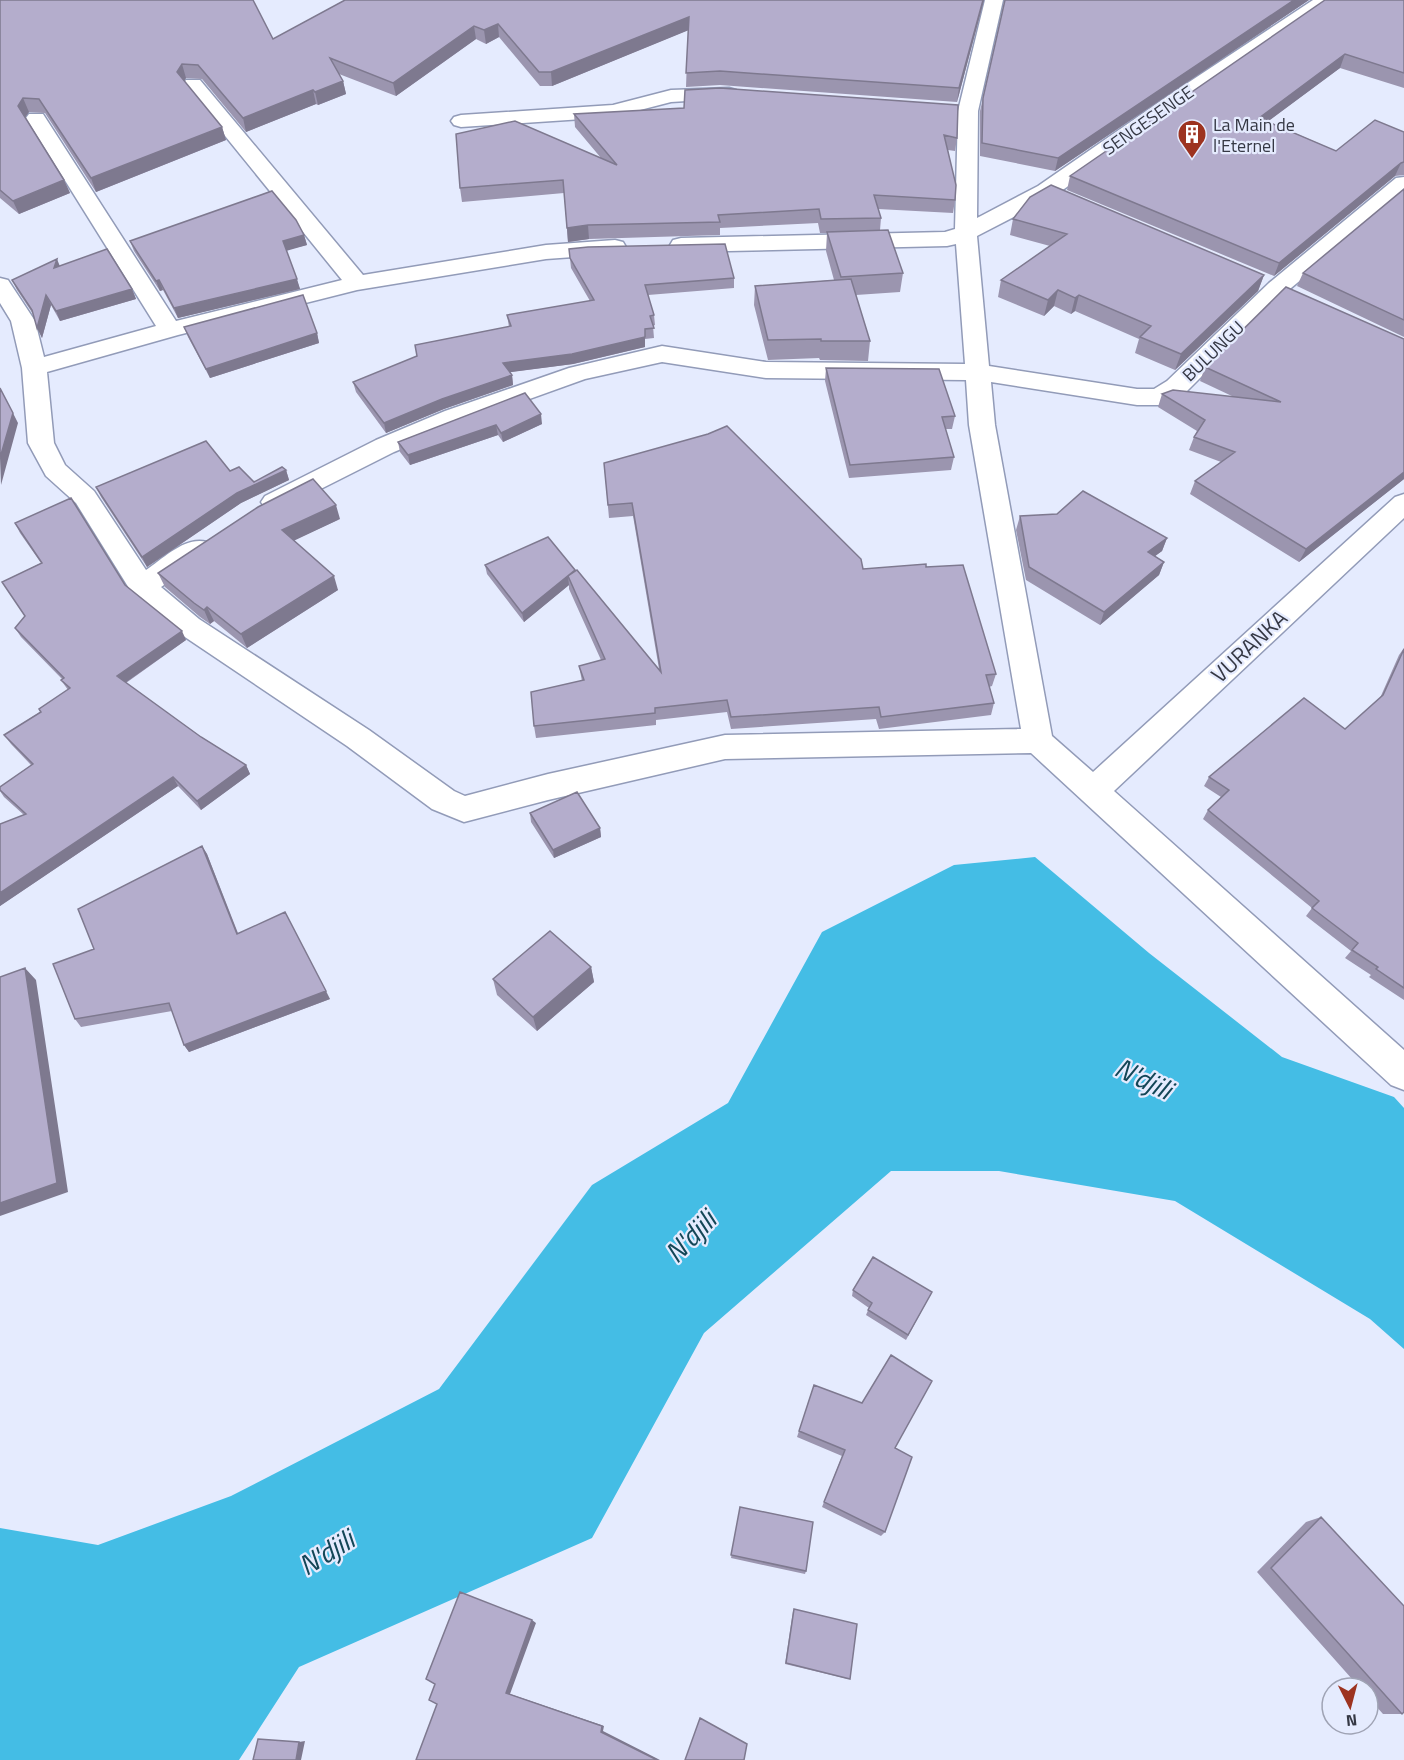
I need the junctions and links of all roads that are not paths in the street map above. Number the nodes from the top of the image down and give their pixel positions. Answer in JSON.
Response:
{"nodes":[{"id":1,"x":993,"y":0,"type":"edge"},
{"id":2,"x":1326,"y":0,"type":"edge"},
{"id":3,"x":193,"y":84,"type":"dead end"},
{"id":4,"x":743,"y":95,"type":"edge"},
{"id":5,"x":944,"y":109,"type":"edge"},
{"id":6,"x":968,"y":111,"type":"junction"},
{"id":7,"x":36,"y":118,"type":"dead end"},
{"id":8,"x":461,"y":122,"type":"dead end"},
{"id":9,"x":1404,"y":183,"type":"edge"},
{"id":10,"x":1046,"y":191,"type":"junction"},
{"id":11,"x":1068,"y":200,"type":"edge"},
{"id":12,"x":966,"y":233,"type":"junction"},
{"id":13,"x":661,"y":246,"type":"edge"},
{"id":14,"x":637,"y":247,"type":"edge"},
{"id":15,"x":1255,"y":279,"type":"edge"},
{"id":16,"x":357,"y":283,"type":"junction"},
{"id":17,"x":0,"y":285,"type":"edge"},
{"id":18,"x":1288,"y":293,"type":"junction"},
{"id":19,"x":170,"y":330,"type":"junction"},
{"id":20,"x":34,"y":368,"type":"junction"},
{"id":21,"x":977,"y":372,"type":"junction"},
{"id":22,"x":1404,"y":503,"type":"edge"},
{"id":23,"x":252,"y":512,"type":"edge"},
{"id":24,"x":217,"y":536,"type":"edge"},
{"id":25,"x":142,"y":586,"type":"junction"},
{"id":26,"x":1038,"y":741,"type":"junction"},
{"id":27,"x":1094,"y":790,"type":"junction"},
{"id":28,"x":1403,"y":1069,"type":"edge"}],
"edges":[{"from":1,"to":6,"type":"street"},
{"from":2,"to":10,"type":"street","name":"SENGESENGE"},
{"from":3,"to":16,"type":"street"},
{"from":4,"to":8,"type":"street"},
{"from":5,"to":6,"type":"street"},
{"from":6,"to":12,"type":"street"},
{"from":7,"to":19,"type":"street"},
{"from":9,"to":18,"type":"street","name":"BULUNGU"},
{"from":10,"to":11,"type":"street"},
{"from":10,"to":12,"type":"street","name":"SENGESENGE"},
{"from":12,"to":13,"type":"street","name":"SENGESENGE"},
{"from":12,"to":21,"type":"street"},
{"from":14,"to":16,"type":"street"},
{"from":15,"to":18,"type":"street"},
{"from":16,"to":19,"type":"street"},
{"from":17,"to":20,"type":"street"},
{"from":18,"to":21,"type":"street","name":"BULUNGU"},
{"from":19,"to":20,"type":"street"},
{"from":20,"to":25,"type":"street"},
{"from":21,"to":23,"type":"street"},
{"from":21,"to":26,"type":"street"},
{"from":22,"to":27,"type":"street","name":"VURANKA"},
{"from":24,"to":25,"type":"street"},
{"from":25,"to":26,"type":"street"},
{"from":26,"to":27,"type":"street"},
{"from":27,"to":28,"type":"street"}]}
